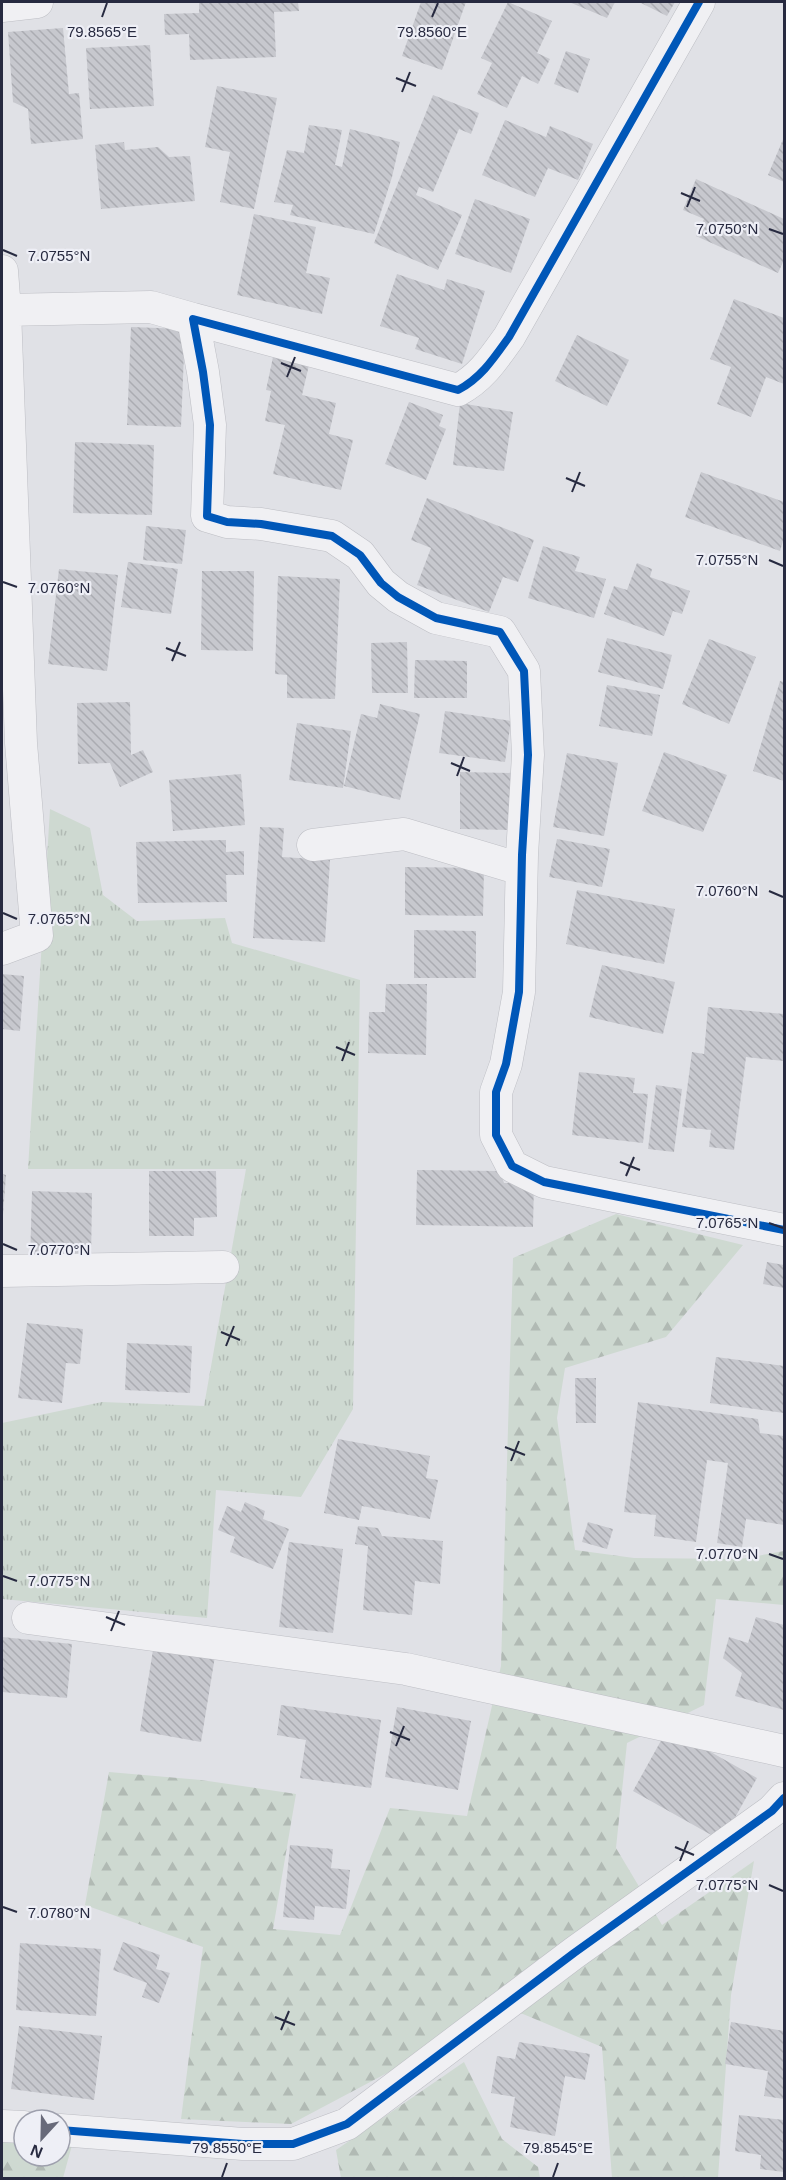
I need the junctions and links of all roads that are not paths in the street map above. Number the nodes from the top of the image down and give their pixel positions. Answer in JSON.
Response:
{"nodes":[{"id":1,"x":37,"y":2,"type":"edge"},
{"id":2,"x":699,"y":2,"type":"edge"},
{"id":3,"x":2,"y":6,"type":"edge"},
{"id":4,"x":2,"y":271,"type":"edge"},
{"id":5,"x":6,"y":310,"type":"junction"},
{"id":6,"x":193,"y":319,"type":"junction"},
{"id":7,"x":313,"y":845,"type":"dead end"},
{"id":8,"x":521,"y":869,"type":"junction"},
{"id":9,"x":2,"y":950,"type":"edge"},
{"id":10,"x":784,"y":1230,"type":"edge"},
{"id":11,"x":223,"y":1267,"type":"dead end"},
{"id":12,"x":2,"y":1271,"type":"edge"},
{"id":13,"x":28,"y":1618,"type":"dead end"},
{"id":14,"x":784,"y":1751,"type":"edge"},
{"id":15,"x":784,"y":1798,"type":"edge"},
{"id":16,"x":72,"y":2131,"type":"edge"}],
"edges":[{"from":1,"to":3,"type":"street"},
{"from":2,"to":6,"type":"street"},
{"from":4,"to":5,"type":"street"},
{"from":5,"to":6,"type":"street"},
{"from":5,"to":9,"type":"street"},
{"from":6,"to":8,"type":"street"},
{"from":7,"to":8,"type":"street"},
{"from":8,"to":10,"type":"street"},
{"from":11,"to":12,"type":"street"},
{"from":13,"to":14,"type":"street"},
{"from":15,"to":16,"type":"street"}]}
